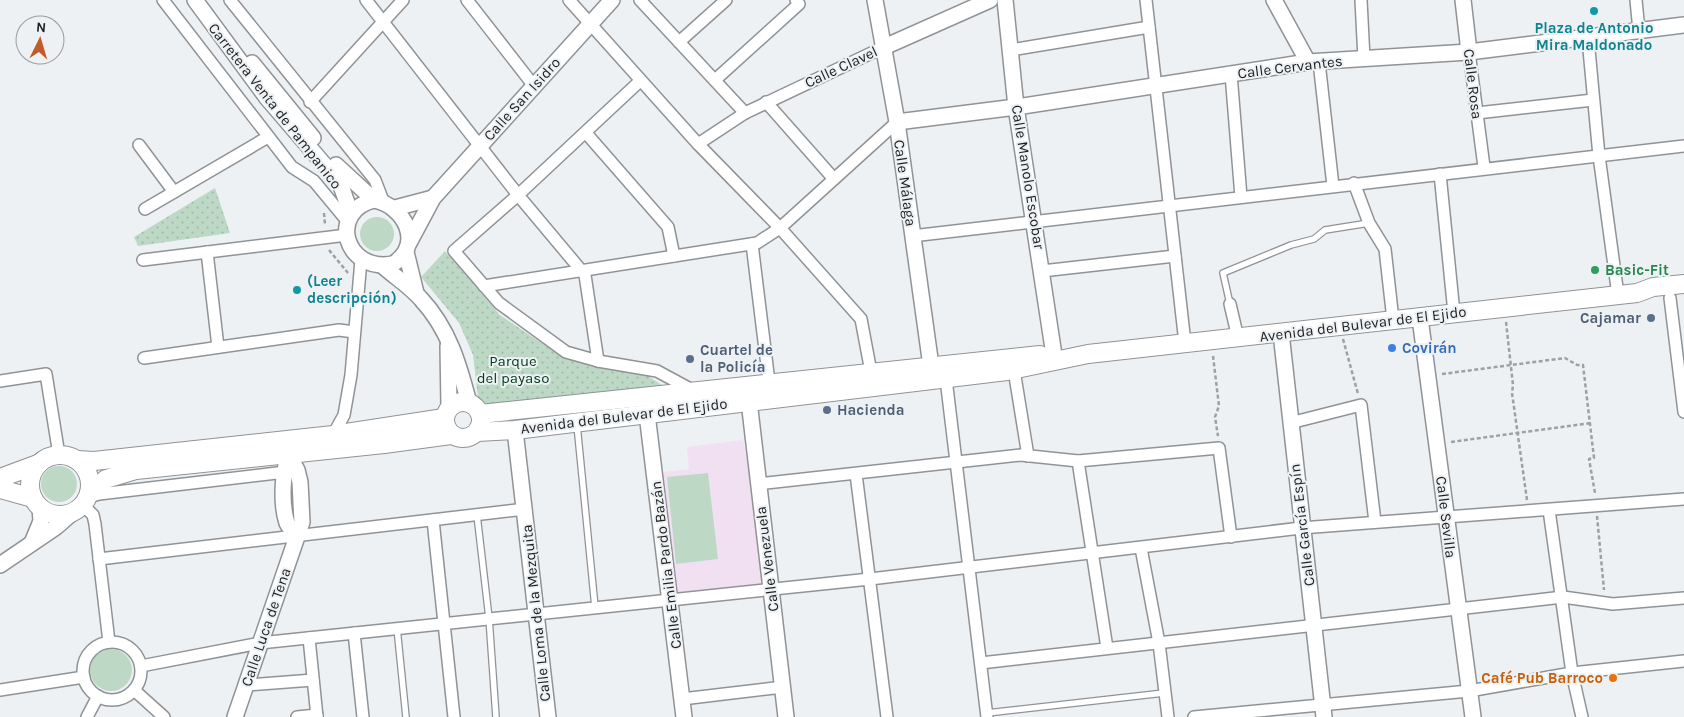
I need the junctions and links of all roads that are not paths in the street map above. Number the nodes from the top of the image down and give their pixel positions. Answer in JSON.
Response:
{"nodes":[{"id":1,"x":163,"y":0,"type":"edge"},
{"id":2,"x":195,"y":0,"type":"edge"},
{"id":3,"x":200,"y":0,"type":"edge"},
{"id":4,"x":230,"y":0,"type":"edge"},
{"id":5,"x":366,"y":0,"type":"edge"},
{"id":6,"x":403,"y":0,"type":"edge"},
{"id":7,"x":467,"y":0,"type":"edge"},
{"id":8,"x":569,"y":0,"type":"edge"},
{"id":9,"x":612,"y":0,"type":"edge"},
{"id":10,"x":640,"y":0,"type":"edge"},
{"id":11,"x":726,"y":0,"type":"edge"},
{"id":12,"x":875,"y":0,"type":"edge"},
{"id":13,"x":990,"y":0,"type":"edge"},
{"id":14,"x":1005,"y":0,"type":"edge"},
{"id":15,"x":1146,"y":0,"type":"edge"},
{"id":16,"x":1274,"y":0,"type":"edge"},
{"id":17,"x":1361,"y":0,"type":"edge"},
{"id":18,"x":1463,"y":0,"type":"edge"},
{"id":19,"x":1636,"y":0,"type":"edge"},
{"id":20,"x":797,"y":2,"type":"edge"},
{"id":21,"x":383,"y":21,"type":"junction"},
{"id":22,"x":1684,"y":25,"type":"edge"},
{"id":23,"x":590,"y":26,"type":"junction"},
{"id":24,"x":1149,"y":28,"type":"junction"},
{"id":25,"x":1639,"y":31,"type":"junction"},
{"id":26,"x":1588,"y":39,"type":"junction"},
{"id":27,"x":679,"y":42,"type":"junction"},
{"id":28,"x":882,"y":48,"type":"junction"},
{"id":29,"x":1011,"y":50,"type":"junction"},
{"id":30,"x":1469,"y":52,"type":"junction"},
{"id":31,"x":1364,"y":59,"type":"junction"},
{"id":32,"x":1314,"y":62,"type":"junction"},
{"id":33,"x":1232,"y":74,"type":"junction"},
{"id":34,"x":715,"y":80,"type":"junction"},
{"id":35,"x":640,"y":81,"type":"junction"},
{"id":36,"x":1155,"y":85,"type":"junction"},
{"id":37,"x":534,"y":86,"type":"junction"},
{"id":38,"x":1593,"y":100,"type":"junction"},
{"id":39,"x":310,"y":102,"type":"junction"},
{"id":40,"x":766,"y":102,"type":"junction"},
{"id":41,"x":1016,"y":107,"type":"junction"},
{"id":42,"x":745,"y":112,"type":"junction"},
{"id":43,"x":1477,"y":113,"type":"junction"},
{"id":44,"x":897,"y":122,"type":"junction"},
{"id":45,"x":586,"y":133,"type":"junction"},
{"id":46,"x":268,"y":138,"type":"junction"},
{"id":47,"x":698,"y":144,"type":"junction"},
{"id":48,"x":139,"y":145,"type":"dead end"},
{"id":49,"x":479,"y":146,"type":"junction"},
{"id":50,"x":1684,"y":146,"type":"edge"},
{"id":51,"x":1599,"y":156,"type":"junction"},
{"id":52,"x":1484,"y":167,"type":"junction"},
{"id":53,"x":1440,"y":174,"type":"junction"},
{"id":54,"x":834,"y":179,"type":"junction"},
{"id":55,"x":1354,"y":183,"type":"junction"},
{"id":56,"x":1333,"y":186,"type":"junction"},
{"id":57,"x":174,"y":192,"type":"junction"},
{"id":58,"x":518,"y":195,"type":"junction"},
{"id":59,"x":1241,"y":197,"type":"junction"},
{"id":60,"x":433,"y":198,"type":"junction"},
{"id":61,"x":384,"y":203,"type":"junction"},
{"id":62,"x":1169,"y":204,"type":"junction"},
{"id":63,"x":145,"y":209,"type":"dead end"},
{"id":64,"x":1033,"y":220,"type":"junction"},
{"id":65,"x":1368,"y":223,"type":"junction"},
{"id":66,"x":348,"y":224,"type":"junction"},
{"id":67,"x":780,"y":228,"type":"junction"},
{"id":68,"x":912,"y":236,"type":"junction"},
{"id":69,"x":752,"y":244,"type":"junction"},
{"id":70,"x":408,"y":247,"type":"junction"},
{"id":71,"x":206,"y":252,"type":"junction"},
{"id":72,"x":674,"y":256,"type":"junction"},
{"id":73,"x":1174,"y":256,"type":"junction"},
{"id":74,"x":143,"y":260,"type":"dead end"},
{"id":75,"x":361,"y":260,"type":"junction"},
{"id":76,"x":383,"y":266,"type":"junction"},
{"id":77,"x":1042,"y":271,"type":"junction"},
{"id":78,"x":580,"y":272,"type":"junction"},
{"id":79,"x":1684,"y":284,"type":"edge"},
{"id":80,"x":484,"y":286,"type":"junction"},
{"id":81,"x":416,"y":293,"type":"junction"},
{"id":82,"x":1638,"y":293,"type":"junction"},
{"id":83,"x":1618,"y":295,"type":"junction"},
{"id":84,"x":1679,"y":295,"type":"edge"},
{"id":85,"x":1230,"y":304,"type":"joint"},
{"id":86,"x":1454,"y":313,"type":"junction"},
{"id":87,"x":1420,"y":318,"type":"junction"},
{"id":88,"x":1393,"y":320,"type":"junction"},
{"id":89,"x":354,"y":332,"type":"junction"},
{"id":90,"x":1281,"y":333,"type":"junction"},
{"id":91,"x":1238,"y":338,"type":"junction"},
{"id":92,"x":448,"y":340,"type":"junction"},
{"id":93,"x":1185,"y":343,"type":"junction"},
{"id":94,"x":218,"y":347,"type":"junction"},
{"id":95,"x":1054,"y":354,"type":"junction"},
{"id":96,"x":1088,"y":354,"type":"junction"},
{"id":97,"x":144,"y":358,"type":"dead end"},
{"id":98,"x":598,"y":362,"type":"junction"},
{"id":99,"x":931,"y":366,"type":"junction"},
{"id":100,"x":1014,"y":370,"type":"junction"},
{"id":101,"x":871,"y":372,"type":"junction"},
{"id":102,"x":987,"y":374,"type":"junction"},
{"id":103,"x":946,"y":379,"type":"junction"},
{"id":104,"x":0,"y":382,"type":"edge"},
{"id":105,"x":770,"y":391,"type":"junction"},
{"id":106,"x":695,"y":392,"type":"junction"},
{"id":107,"x":749,"y":401,"type":"junction"},
{"id":108,"x":475,"y":409,"type":"junction"},
{"id":109,"x":1684,"y":412,"type":"edge"},
{"id":110,"x":447,"y":413,"type":"junction"},
{"id":111,"x":647,"y":414,"type":"junction"},
{"id":112,"x":577,"y":422,"type":"junction"},
{"id":113,"x":1290,"y":423,"type":"junction"},
{"id":114,"x":515,"y":430,"type":"junction"},
{"id":115,"x":477,"y":432,"type":"junction"},
{"id":116,"x":333,"y":435,"type":"junction"},
{"id":117,"x":451,"y":435,"type":"junction"},
{"id":118,"x":216,"y":446,"type":"junction"},
{"id":119,"x":317,"y":452,"type":"junction"},
{"id":120,"x":59,"y":455,"type":"junction"},
{"id":121,"x":289,"y":455,"type":"junction"},
{"id":122,"x":1028,"y":456,"type":"junction"},
{"id":123,"x":252,"y":459,"type":"junction"},
{"id":124,"x":77,"y":460,"type":"junction"},
{"id":125,"x":1078,"y":461,"type":"junction"},
{"id":126,"x":38,"y":464,"type":"junction"},
{"id":127,"x":957,"y":464,"type":"junction"},
{"id":128,"x":4,"y":474,"type":"edge"},
{"id":129,"x":856,"y":474,"type":"junction"},
{"id":130,"x":280,"y":478,"type":"junction"},
{"id":131,"x":300,"y":482,"type":"junction"},
{"id":132,"x":758,"y":484,"type":"junction"},
{"id":133,"x":0,"y":490,"type":"edge"},
{"id":134,"x":1684,"y":500,"type":"edge"},
{"id":135,"x":36,"y":502,"type":"junction"},
{"id":136,"x":83,"y":502,"type":"junction"},
{"id":137,"x":524,"y":509,"type":"junction"},
{"id":138,"x":1550,"y":510,"type":"junction"},
{"id":139,"x":477,"y":515,"type":"junction"},
{"id":140,"x":1447,"y":517,"type":"junction"},
{"id":141,"x":434,"y":520,"type":"junction"},
{"id":142,"x":1375,"y":522,"type":"junction"},
{"id":143,"x":1302,"y":528,"type":"junction"},
{"id":144,"x":296,"y":536,"type":"junction"},
{"id":145,"x":1231,"y":537,"type":"junction"},
{"id":146,"x":32,"y":543,"type":"junction"},
{"id":147,"x":1141,"y":548,"type":"junction"},
{"id":148,"x":1092,"y":553,"type":"junction"},
{"id":149,"x":99,"y":559,"type":"junction"},
{"id":150,"x":0,"y":566,"type":"edge"},
{"id":151,"x":970,"y":566,"type":"junction"},
{"id":152,"x":870,"y":578,"type":"junction"},
{"id":153,"x":771,"y":589,"type":"junction"},
{"id":154,"x":1563,"y":597,"type":"junction"},
{"id":155,"x":1684,"y":598,"type":"edge"},
{"id":156,"x":670,"y":599,"type":"junction"},
{"id":157,"x":595,"y":606,"type":"junction"},
{"id":158,"x":1458,"y":609,"type":"junction"},
{"id":159,"x":536,"y":613,"type":"junction"},
{"id":160,"x":489,"y":618,"type":"junction"},
{"id":161,"x":445,"y":623,"type":"junction"},
{"id":162,"x":1314,"y":626,"type":"junction"},
{"id":163,"x":397,"y":628,"type":"junction"},
{"id":164,"x":354,"y":633,"type":"junction"},
{"id":165,"x":309,"y":638,"type":"junction"},
{"id":166,"x":109,"y":642,"type":"junction"},
{"id":167,"x":260,"y":643,"type":"junction"},
{"id":168,"x":1159,"y":643,"type":"junction"},
{"id":169,"x":1108,"y":648,"type":"junction"},
{"id":170,"x":1684,"y":661,"type":"edge"},
{"id":171,"x":981,"y":663,"type":"junction"},
{"id":172,"x":140,"y":666,"type":"junction"},
{"id":173,"x":1572,"y":673,"type":"junction"},
{"id":174,"x":84,"y":677,"type":"junction"},
{"id":175,"x":313,"y":680,"type":"junction"},
{"id":176,"x":246,"y":685,"type":"junction"},
{"id":177,"x":782,"y":687,"type":"junction"},
{"id":178,"x":0,"y":690,"type":"edge"},
{"id":179,"x":134,"y":690,"type":"junction"},
{"id":180,"x":1469,"y":691,"type":"junction"},
{"id":181,"x":1164,"y":693,"type":"junction"},
{"id":182,"x":98,"y":696,"type":"junction"},
{"id":183,"x":682,"y":699,"type":"junction"},
{"id":184,"x":1323,"y":710,"type":"edge"},
{"id":185,"x":987,"y":715,"type":"edge"},
{"id":186,"x":317,"y":716,"type":"edge"},
{"id":187,"x":88,"y":717,"type":"edge"},
{"id":188,"x":164,"y":717,"type":"edge"},
{"id":189,"x":235,"y":717,"type":"edge"},
{"id":190,"x":297,"y":717,"type":"edge"},
{"id":191,"x":363,"y":717,"type":"edge"},
{"id":192,"x":406,"y":717,"type":"edge"},
{"id":193,"x":454,"y":717,"type":"edge"},
{"id":194,"x":496,"y":717,"type":"edge"},
{"id":195,"x":548,"y":717,"type":"edge"},
{"id":196,"x":684,"y":717,"type":"edge"},
{"id":197,"x":786,"y":717,"type":"edge"},
{"id":198,"x":887,"y":717,"type":"edge"},
{"id":199,"x":1168,"y":717,"type":"edge"},
{"id":200,"x":1194,"y":717,"type":"edge"},
{"id":201,"x":1473,"y":717,"type":"edge"},
{"id":202,"x":1582,"y":717,"type":"edge"}],
"edges":[{"from":1,"to":46,"type":"street","name":"Carretera Venta de Pampanico"},
{"from":2,"to":66,"type":"street","name":"Carretera Venta de Pampanico"},
{"from":3,"to":61,"type":"street","name":"Carretera Venta de Pampanico"},
{"from":4,"to":39,"type":"street","name":"Carretera Venta de Pampanico"},
{"from":5,"to":21,"type":"street"},
{"from":6,"to":21,"type":"street"},
{"from":7,"to":37,"type":"street"},
{"from":8,"to":23,"type":"street"},
{"from":9,"to":23,"type":"street","name":"Calle San Isidro"},
{"from":10,"to":27,"type":"street"},
{"from":11,"to":27,"type":"street"},
{"from":12,"to":28,"type":"street","name":"Calle Málaga"},
{"from":13,"to":28,"type":"street","name":"Calle Clavel"},
{"from":14,"to":29,"type":"street","name":"Calle Manolo Escobar"},
{"from":15,"to":24,"type":"street"},
{"from":16,"to":32,"type":"street"},
{"from":17,"to":31,"type":"street"},
{"from":18,"to":30,"type":"street","name":"Calle Rosa"},
{"from":19,"to":25,"type":"street"},
{"from":20,"to":34,"type":"street"},
{"from":21,"to":39,"type":"street"},
{"from":21,"to":49,"type":"street"},
{"from":22,"to":25,"type":"street","name":"Calle Cervantes"},
{"from":23,"to":35,"type":"street"},
{"from":23,"to":37,"type":"street","name":"Calle San Isidro"},
{"from":24,"to":29,"type":"street"},
{"from":24,"to":36,"type":"street"},
{"from":25,"to":26,"type":"street","name":"Calle Cervantes"},
{"from":26,"to":30,"type":"street","name":"Calle Cervantes"},
{"from":26,"to":38,"type":"street"},
{"from":27,"to":34,"type":"street"},
{"from":28,"to":40,"type":"street","name":"Calle Clavel"},
{"from":28,"to":44,"type":"street","name":"Calle Málaga"},
{"from":29,"to":41,"type":"street","name":"Calle Manolo Escobar"},
{"from":30,"to":31,"type":"street","name":"Calle Cervantes"},
{"from":30,"to":43,"type":"street","name":"Calle Rosa"},
{"from":31,"to":32,"type":"street","name":"Calle Cervantes"},
{"from":32,"to":33,"type":"street","name":"Calle Cervantes"},
{"from":32,"to":56,"type":"street"},
{"from":33,"to":36,"type":"street","name":"Calle Cervantes"},
{"from":33,"to":59,"type":"street"},
{"from":34,"to":42,"type":"street"},
{"from":35,"to":45,"type":"street"},
{"from":35,"to":47,"type":"street"},
{"from":36,"to":41,"type":"street","name":"Calle Cervantes"},
{"from":36,"to":62,"type":"street"},
{"from":37,"to":49,"type":"street","name":"Calle San Isidro"},
{"from":38,"to":43,"type":"street"},
{"from":38,"to":51,"type":"street"},
{"from":39,"to":61,"type":"street","name":"Carretera Venta de Pampanico"},
{"from":40,"to":42,"type":"street","name":"Calle Clavel"},
{"from":40,"to":54,"type":"street"},
{"from":41,"to":44,"type":"street","name":"Calle Cervantes"},
{"from":41,"to":64,"type":"street","name":"Calle Manolo Escobar"},
{"from":42,"to":47,"type":"street","name":"Calle Clavel"},
{"from":43,"to":52,"type":"street","name":"Calle Rosa"},
{"from":44,"to":54,"type":"street"},
{"from":44,"to":68,"type":"street","name":"Calle Málaga"},
{"from":45,"to":58,"type":"street"},
{"from":45,"to":72,"type":"street"},
{"from":46,"to":57,"type":"street"},
{"from":46,"to":66,"type":"street","name":"Carretera Venta de Pampanico"},
{"from":47,"to":67,"type":"street"},
{"from":48,"to":57,"type":"street"},
{"from":49,"to":58,"type":"street"},
{"from":49,"to":60,"type":"street","name":"Calle San Isidro"},
{"from":50,"to":51,"type":"street"},
{"from":51,"to":52,"type":"street"},
{"from":51,"to":83,"type":"street"},
{"from":52,"to":53,"type":"street"},
{"from":53,"to":55,"type":"street"},
{"from":53,"to":86,"type":"street"},
{"from":54,"to":67,"type":"street"},
{"from":55,"to":56,"type":"street"},
{"from":55,"to":65,"type":"street"},
{"from":56,"to":59,"type":"street"},
{"from":57,"to":63,"type":"street"},
{"from":58,"to":78,"type":"street"},
{"from":58,"to":80,"type":"street"},
{"from":59,"to":62,"type":"street"},
{"from":60,"to":61,"type":"street"},
{"from":60,"to":70,"type":"street","name":"Calle San Isidro"},
{"from":61,"to":66,"type":"street"},
{"from":61,"to":70,"type":"street"},
{"from":62,"to":64,"type":"street"},
{"from":62,"to":73,"type":"street"},
{"from":64,"to":68,"type":"street"},
{"from":64,"to":77,"type":"street","name":"Calle Manolo Escobar"},
{"from":65,"to":85,"type":"lane"},
{"from":65,"to":88,"type":"street"},
{"from":66,"to":71,"type":"street"},
{"from":66,"to":75,"type":"street"},
{"from":67,"to":69,"type":"street"},
{"from":67,"to":101,"type":"street"},
{"from":68,"to":99,"type":"street","name":"Calle Málaga"},
{"from":69,"to":72,"type":"street"},
{"from":69,"to":105,"type":"street"},
{"from":70,"to":76,"type":"street"},
{"from":70,"to":81,"type":"street"},
{"from":71,"to":74,"type":"street"},
{"from":71,"to":94,"type":"street"},
{"from":72,"to":78,"type":"street"},
{"from":73,"to":77,"type":"street"},
{"from":73,"to":93,"type":"street"},
{"from":75,"to":76,"type":"street"},
{"from":75,"to":89,"type":"street"},
{"from":76,"to":81,"type":"street"},
{"from":77,"to":95,"type":"street","name":"Calle Manolo Escobar"},
{"from":78,"to":80,"type":"street"},
{"from":78,"to":98,"type":"street"},
{"from":79,"to":82,"type":"main road","name":"Avenida del Bulevar de El Ejido"},
{"from":80,"to":98,"type":"street"},
{"from":81,"to":92,"type":"street"},
{"from":82,"to":83,"type":"main road","name":"Avenida del Bulevar de El Ejido"},
{"from":82,"to":84,"type":"main road","name":"Avenida del Bulevar de El Ejido"},
{"from":83,"to":86,"type":"main road","name":"Avenida del Bulevar de El Ejido"},
{"from":84,"to":109,"type":"street"},
{"from":85,"to":91,"type":"street"},
{"from":86,"to":87,"type":"main road","name":"Avenida del Bulevar de El Ejido"},
{"from":87,"to":88,"type":"main road","name":"Avenida del Bulevar de El Ejido"},
{"from":87,"to":140,"type":"street","name":"Calle Sevilla"},
{"from":88,"to":90,"type":"main road","name":"Avenida del Bulevar de El Ejido"},
{"from":89,"to":94,"type":"street"},
{"from":89,"to":116,"type":"street"},
{"from":90,"to":91,"type":"main road","name":"Avenida del Bulevar de El Ejido"},
{"from":90,"to":113,"type":"street","name":"Calle García Espín"},
{"from":91,"to":93,"type":"main road","name":"Avenida del Bulevar de El Ejido"},
{"from":92,"to":108,"type":"street"},
{"from":92,"to":110,"type":"street"},
{"from":93,"to":96,"type":"main road","name":"Avenida del Bulevar de El Ejido"},
{"from":94,"to":97,"type":"street"},
{"from":95,"to":96,"type":"main road","name":"Avenida del Bulevar de El Ejido"},
{"from":95,"to":99,"type":"main road","name":"Avenida del Bulevar de El Ejido"},
{"from":95,"to":102,"type":"street","name":"Avenida del Bulevar de El Ejido"},
{"from":96,"to":100,"type":"main road","name":"Avenida del Bulevar de El Ejido"},
{"from":98,"to":106,"type":"street"},
{"from":99,"to":101,"type":"main road","name":"Avenida del Bulevar de El Ejido"},
{"from":100,"to":102,"type":"main road","name":"Avenida del Bulevar de El Ejido"},
{"from":100,"to":122,"type":"street"},
{"from":101,"to":105,"type":"main road","name":"Avenida del Bulevar de El Ejido"},
{"from":102,"to":103,"type":"main road","name":"Avenida del Bulevar de El Ejido"},
{"from":103,"to":105,"type":"main road","name":"Avenida del Bulevar de El Ejido"},
{"from":103,"to":127,"type":"street"},
{"from":104,"to":120,"type":"street"},
{"from":105,"to":106,"type":"main road","name":"Avenida del Bulevar de El Ejido"},
{"from":105,"to":107,"type":"main road","name":"Avenida del Bulevar de El Ejido"},
{"from":106,"to":108,"type":"main road","name":"Avenida del Bulevar de El Ejido"},
{"from":107,"to":111,"type":"main road","name":"Avenida del Bulevar de El Ejido"},
{"from":107,"to":132,"type":"street","name":"Calle Venezuela"},
{"from":108,"to":110,"type":"main road","name":"Avenida del Bulevar de El Ejido"},
{"from":108,"to":115,"type":"main road"},
{"from":110,"to":116,"type":"main road","name":"Avenida del Bulevar de El Ejido"},
{"from":110,"to":117,"type":"main road"},
{"from":111,"to":112,"type":"main road","name":"Avenida del Bulevar de El Ejido"},
{"from":111,"to":156,"type":"street","name":"Calle Emilia Pardo Bazán"},
{"from":112,"to":114,"type":"main road","name":"Avenida del Bulevar de El Ejido"},
{"from":112,"to":157,"type":"lane"},
{"from":113,"to":142,"type":"street"},
{"from":113,"to":143,"type":"street","name":"Calle García Espín"},
{"from":114,"to":115,"type":"main road","name":"Avenida del Bulevar de El Ejido"},
{"from":114,"to":137,"type":"street","name":"Calle Loma de la Mezquita"},
{"from":115,"to":117,"type":"main road","name":"Avenida del Bulevar de El Ejido"},
{"from":116,"to":118,"type":"main road","name":"Avenida del Bulevar de El Ejido"},
{"from":116,"to":121,"type":"street","name":"Avenida del Bulevar de El Ejido"},
{"from":117,"to":119,"type":"main road","name":"Avenida del Bulevar de El Ejido"},
{"from":118,"to":121,"type":"street","name":"Avenida del Bulevar de El Ejido"},
{"from":118,"to":124,"type":"main road","name":"Avenida del Bulevar de El Ejido"},
{"from":119,"to":121,"type":"main road","name":"Avenida del Bulevar de El Ejido"},
{"from":119,"to":131,"type":"street","name":"Calle Luca de Tena"},
{"from":120,"to":124,"type":"main road"},
{"from":120,"to":126,"type":"main road"},
{"from":121,"to":123,"type":"main road","name":"Avenida del Bulevar de El Ejido"},
{"from":121,"to":130,"type":"street"},
{"from":121,"to":131,"type":"street","name":"Calle Luca de Tena"},
{"from":122,"to":125,"type":"street"},
{"from":122,"to":127,"type":"street"},
{"from":123,"to":130,"type":"street"},
{"from":123,"to":136,"type":"main road","name":"Avenida del Bulevar de El Ejido"},
{"from":124,"to":136,"type":"main road"},
{"from":125,"to":145,"type":"street"},
{"from":125,"to":148,"type":"street"},
{"from":126,"to":128,"type":"main road"},
{"from":126,"to":135,"type":"main road"},
{"from":127,"to":129,"type":"street"},
{"from":127,"to":151,"type":"street"},
{"from":129,"to":132,"type":"street"},
{"from":129,"to":152,"type":"street"},
{"from":130,"to":136,"type":"street"},
{"from":130,"to":144,"type":"street"},
{"from":131,"to":144,"type":"street","name":"Calle Luca de Tena"},
{"from":132,"to":153,"type":"street","name":"Calle Venezuela"},
{"from":133,"to":135,"type":"main road"},
{"from":134,"to":138,"type":"street"},
{"from":135,"to":136,"type":"main road"},
{"from":135,"to":146,"type":"street"},
{"from":136,"to":146,"type":"street"},
{"from":136,"to":149,"type":"street"},
{"from":137,"to":139,"type":"street"},
{"from":137,"to":159,"type":"street","name":"Calle Loma de la Mezquita"},
{"from":138,"to":140,"type":"street"},
{"from":138,"to":154,"type":"street"},
{"from":139,"to":141,"type":"street"},
{"from":139,"to":160,"type":"lane"},
{"from":140,"to":142,"type":"street"},
{"from":140,"to":158,"type":"street","name":"Calle Sevilla"},
{"from":141,"to":144,"type":"street"},
{"from":141,"to":161,"type":"street"},
{"from":142,"to":143,"type":"street"},
{"from":143,"to":145,"type":"street"},
{"from":143,"to":162,"type":"street","name":"Calle García Espín"},
{"from":144,"to":149,"type":"street"},
{"from":144,"to":167,"type":"street","name":"Calle Luca de Tena"},
{"from":145,"to":147,"type":"street"},
{"from":146,"to":150,"type":"street"},
{"from":147,"to":148,"type":"street"},
{"from":147,"to":168,"type":"street"},
{"from":148,"to":151,"type":"street"},
{"from":148,"to":169,"type":"street"},
{"from":149,"to":166,"type":"street"},
{"from":151,"to":152,"type":"street"},
{"from":151,"to":171,"type":"street"},
{"from":152,"to":153,"type":"street"},
{"from":152,"to":198,"type":"street"},
{"from":153,"to":156,"type":"street"},
{"from":153,"to":177,"type":"street","name":"Calle Venezuela"},
{"from":154,"to":155,"type":"street"},
{"from":154,"to":158,"type":"street"},
{"from":154,"to":173,"type":"street"},
{"from":156,"to":157,"type":"street"},
{"from":156,"to":183,"type":"street","name":"Calle Emilia Pardo Bazán"},
{"from":157,"to":159,"type":"street"},
{"from":158,"to":162,"type":"street"},
{"from":158,"to":180,"type":"street","name":"Calle Sevilla"},
{"from":159,"to":160,"type":"street"},
{"from":159,"to":195,"type":"street","name":"Calle Loma de la Mezquita"},
{"from":160,"to":161,"type":"street"},
{"from":160,"to":194,"type":"lane"},
{"from":161,"to":163,"type":"street"},
{"from":161,"to":193,"type":"street"},
{"from":162,"to":168,"type":"street"},
{"from":162,"to":184,"type":"street","name":"Calle García Espín"},
{"from":163,"to":164,"type":"street"},
{"from":163,"to":192,"type":"lane"},
{"from":164,"to":165,"type":"street"},
{"from":164,"to":191,"type":"street"},
{"from":165,"to":167,"type":"street"},
{"from":165,"to":175,"type":"street"},
{"from":166,"to":172,"type":"street"},
{"from":166,"to":174,"type":"street"},
{"from":167,"to":172,"type":"street"},
{"from":167,"to":176,"type":"street","name":"Calle Luca de Tena"},
{"from":168,"to":169,"type":"street"},
{"from":168,"to":181,"type":"street"},
{"from":169,"to":171,"type":"street"},
{"from":170,"to":173,"type":"street"},
{"from":171,"to":185,"type":"street"},
{"from":172,"to":179,"type":"street"},
{"from":173,"to":180,"type":"street"},
{"from":173,"to":202,"type":"street"},
{"from":174,"to":178,"type":"street"},
{"from":174,"to":182,"type":"street"},
{"from":175,"to":176,"type":"street"},
{"from":175,"to":186,"type":"street"},
{"from":176,"to":189,"type":"street","name":"Calle Luca de Tena"},
{"from":177,"to":183,"type":"street"},
{"from":177,"to":197,"type":"street","name":"Calle Venezuela"},
{"from":179,"to":182,"type":"street"},
{"from":179,"to":188,"type":"street"},
{"from":180,"to":184,"type":"street"},
{"from":180,"to":201,"type":"street","name":"Calle Sevilla"},
{"from":181,"to":185,"type":"lane"},
{"from":181,"to":199,"type":"street"},
{"from":182,"to":187,"type":"street"},
{"from":183,"to":196,"type":"street","name":"Calle Emilia Pardo Bazán"},
{"from":184,"to":200,"type":"street"},
{"from":186,"to":190,"type":"street"}]}
